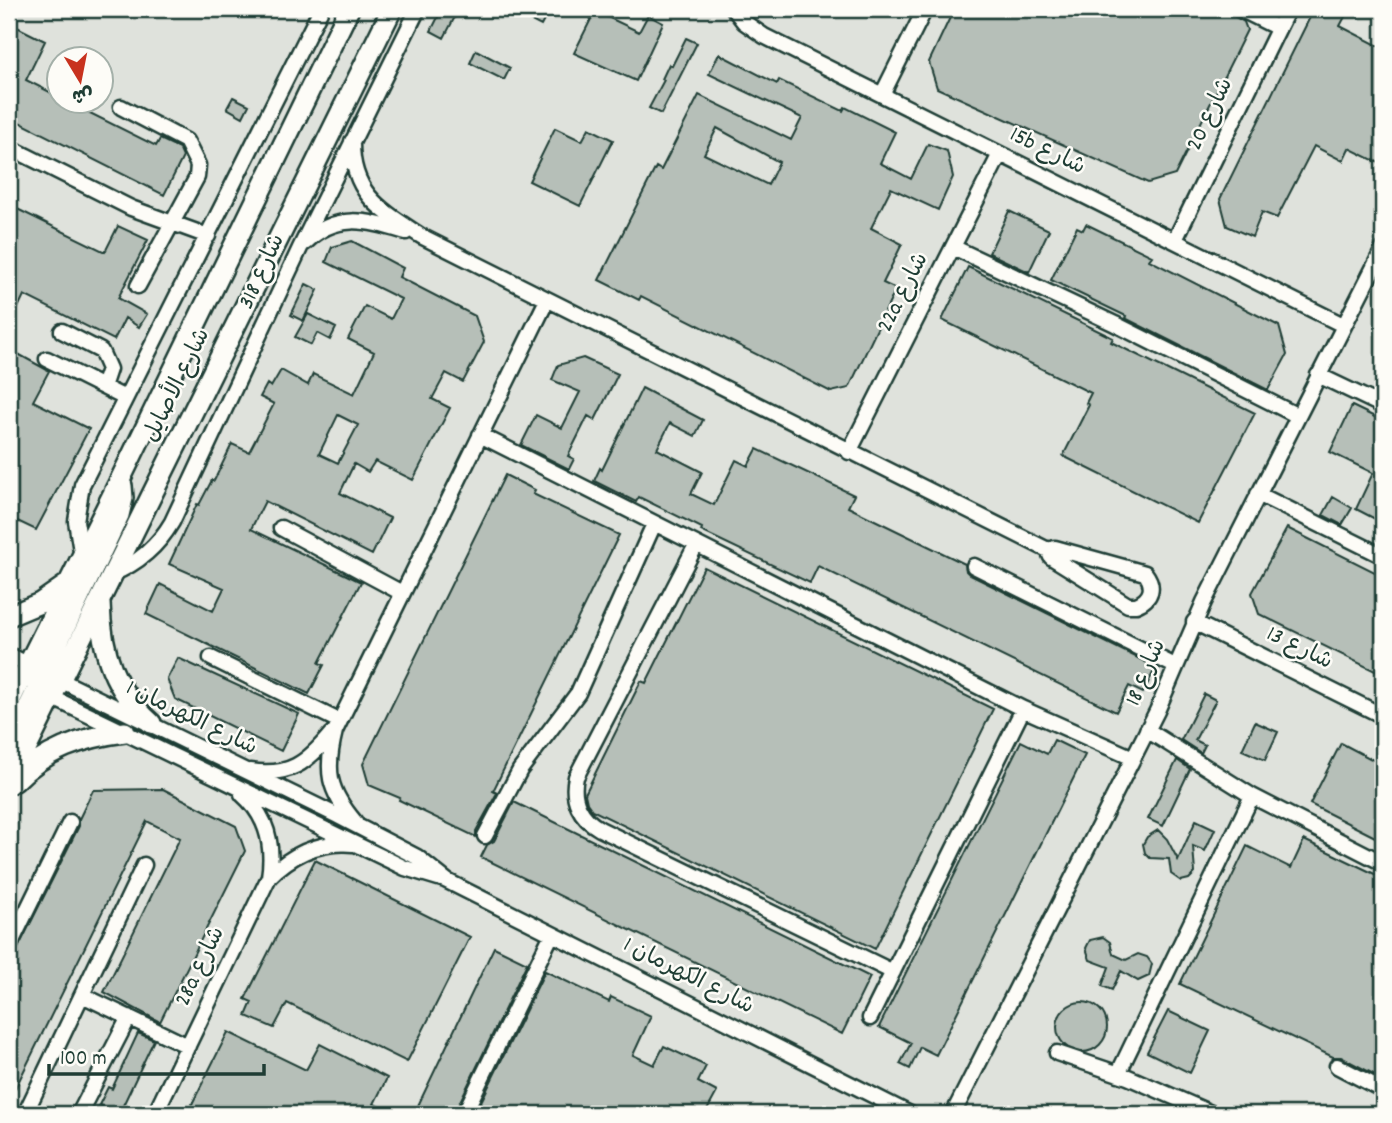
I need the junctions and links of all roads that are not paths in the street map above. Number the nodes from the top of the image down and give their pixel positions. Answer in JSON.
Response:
{"nodes":[{"id":1,"x":321,"y":9,"type":"edge"},
{"id":2,"x":349,"y":9,"type":"edge"},
{"id":3,"x":392,"y":9,"type":"edge"},
{"id":4,"x":418,"y":9,"type":"edge"},
{"id":5,"x":925,"y":9,"type":"edge"},
{"id":6,"x":1240,"y":9,"type":"edge"},
{"id":7,"x":1288,"y":9,"type":"edge"},
{"id":8,"x":735,"y":11,"type":"edge"},
{"id":9,"x":1278,"y":28,"type":"junction"},
{"id":10,"x":882,"y":94,"type":"junction"},
{"id":11,"x":121,"y":107,"type":"dead end"},
{"id":12,"x":352,"y":141,"type":"junction"},
{"id":13,"x":12,"y":148,"type":"dead end"},
{"id":14,"x":1000,"y":154,"type":"junction"},
{"id":15,"x":173,"y":222,"type":"junction"},
{"id":16,"x":208,"y":236,"type":"junction"},
{"id":17,"x":421,"y":236,"type":"junction"},
{"id":18,"x":1175,"y":240,"type":"junction"},
{"id":19,"x":953,"y":247,"type":"junction"},
{"id":20,"x":300,"y":248,"type":"junction"},
{"id":21,"x":1383,"y":249,"type":"edge"},
{"id":22,"x":138,"y":286,"type":"dead end"},
{"id":23,"x":547,"y":300,"type":"junction"},
{"id":24,"x":1343,"y":325,"type":"junction"},
{"id":25,"x":62,"y":331,"type":"dead end"},
{"id":26,"x":47,"y":359,"type":"dead end"},
{"id":27,"x":1318,"y":375,"type":"junction"},
{"id":28,"x":103,"y":387,"type":"junction"},
{"id":29,"x":125,"y":398,"type":"junction"},
{"id":30,"x":1383,"y":406,"type":"edge"},
{"id":31,"x":1298,"y":416,"type":"junction"},
{"id":32,"x":480,"y":435,"type":"junction"},
{"id":33,"x":849,"y":453,"type":"junction"},
{"id":34,"x":121,"y":478,"type":"junction"},
{"id":35,"x":1258,"y":494,"type":"junction"},
{"id":36,"x":654,"y":524,"type":"junction"},
{"id":37,"x":281,"y":528,"type":"dead end"},
{"id":38,"x":696,"y":545,"type":"junction"},
{"id":39,"x":1048,"y":550,"type":"junction"},
{"id":40,"x":1383,"y":556,"type":"edge"},
{"id":41,"x":82,"y":557,"type":"junction"},
{"id":42,"x":974,"y":566,"type":"dead end"},
{"id":43,"x":112,"y":574,"type":"junction"},
{"id":44,"x":69,"y":583,"type":"junction"},
{"id":45,"x":402,"y":593,"type":"junction"},
{"id":46,"x":100,"y":598,"type":"junction"},
{"id":47,"x":9,"y":616,"type":"edge"},
{"id":48,"x":1194,"y":622,"type":"junction"},
{"id":49,"x":9,"y":655,"type":"edge"},
{"id":50,"x":211,"y":658,"type":"dead end"},
{"id":51,"x":1175,"y":666,"type":"junction"},
{"id":52,"x":36,"y":681,"type":"edge"},
{"id":53,"x":9,"y":703,"type":"edge"},
{"id":54,"x":1023,"y":709,"type":"junction"},
{"id":55,"x":1383,"y":716,"type":"edge"},
{"id":56,"x":151,"y":723,"type":"junction"},
{"id":57,"x":337,"y":726,"type":"junction"},
{"id":58,"x":1147,"y":730,"type":"junction"},
{"id":59,"x":125,"y":732,"type":"junction"},
{"id":60,"x":9,"y":747,"type":"edge"},
{"id":61,"x":1133,"y":758,"type":"junction"},
{"id":62,"x":239,"y":769,"type":"junction"},
{"id":63,"x":223,"y":782,"type":"junction"},
{"id":64,"x":9,"y":785,"type":"edge"},
{"id":65,"x":1252,"y":796,"type":"junction"},
{"id":66,"x":70,"y":822,"type":"dead end"},
{"id":67,"x":360,"y":828,"type":"junction"},
{"id":68,"x":485,"y":836,"type":"dead end"},
{"id":69,"x":358,"y":845,"type":"junction"},
{"id":70,"x":1383,"y":863,"type":"edge"},
{"id":71,"x":144,"y":865,"type":"dead end"},
{"id":72,"x":270,"y":877,"type":"junction"},
{"id":73,"x":447,"y":881,"type":"junction"},
{"id":74,"x":551,"y":934,"type":"junction"},
{"id":75,"x":9,"y":947,"type":"edge"},
{"id":76,"x":894,"y":972,"type":"junction"},
{"id":77,"x":82,"y":995,"type":"junction"},
{"id":78,"x":129,"y":1017,"type":"junction"},
{"id":79,"x":870,"y":1018,"type":"dead end"},
{"id":80,"x":188,"y":1046,"type":"junction"},
{"id":81,"x":1057,"y":1053,"type":"dead end"},
{"id":82,"x":1338,"y":1066,"type":"dead end"},
{"id":83,"x":1118,"y":1074,"type":"junction"},
{"id":84,"x":1383,"y":1090,"type":"edge"},
{"id":85,"x":25,"y":1114,"type":"edge"},
{"id":86,"x":79,"y":1114,"type":"edge"},
{"id":87,"x":155,"y":1114,"type":"edge"},
{"id":88,"x":464,"y":1114,"type":"edge"},
{"id":89,"x":910,"y":1114,"type":"edge"},
{"id":90,"x":953,"y":1114,"type":"edge"},
{"id":91,"x":1213,"y":1114,"type":"edge"}],
"edges":[{"from":1,"to":16,"type":"street"},
{"from":2,"to":34,"type":"main road","name":"شارع الأصايل"},
{"from":3,"to":43,"type":"main road","name":"شارع الأصايل"},
{"from":4,"to":12,"type":"street","name":"شارع 318"},
{"from":5,"to":10,"type":"street"},
{"from":6,"to":9,"type":"street"},
{"from":7,"to":9,"type":"street","name":"شارع 20"},
{"from":8,"to":10,"type":"street","name":"15b شارع"},
{"from":9,"to":18,"type":"street","name":"شارع 20"},
{"from":10,"to":14,"type":"street","name":"15b شارع"},
{"from":11,"to":15,"type":"street"},
{"from":12,"to":17,"type":"street"},
{"from":12,"to":20,"type":"street","name":"شارع 318"},
{"from":13,"to":15,"type":"street"},
{"from":14,"to":18,"type":"street","name":"15b شارع"},
{"from":14,"to":19,"type":"street","name":"22a شارع"},
{"from":15,"to":16,"type":"street"},
{"from":15,"to":22,"type":"street"},
{"from":16,"to":29,"type":"street"},
{"from":17,"to":20,"type":"street"},
{"from":17,"to":23,"type":"street"},
{"from":18,"to":24,"type":"street","name":"15b شارع"},
{"from":19,"to":31,"type":"street"},
{"from":19,"to":33,"type":"street","name":"22a شارع"},
{"from":20,"to":43,"type":"street","name":"شارع 318"},
{"from":21,"to":24,"type":"street","name":"شارع 18"},
{"from":23,"to":32,"type":"street"},
{"from":23,"to":33,"type":"street"},
{"from":24,"to":27,"type":"street","name":"شارع 18"},
{"from":25,"to":28,"type":"street"},
{"from":26,"to":28,"type":"street"},
{"from":27,"to":30,"type":"street"},
{"from":27,"to":31,"type":"street","name":"شارع 18"},
{"from":28,"to":29,"type":"street"},
{"from":29,"to":41,"type":"street"},
{"from":31,"to":35,"type":"street","name":"شارع 18"},
{"from":32,"to":36,"type":"street"},
{"from":32,"to":45,"type":"street"},
{"from":33,"to":39,"type":"street"},
{"from":34,"to":41,"type":"main road","name":"شارع الأصايل"},
{"from":34,"to":52,"type":"main road"},
{"from":35,"to":40,"type":"street"},
{"from":35,"to":48,"type":"street","name":"شارع 18"},
{"from":36,"to":38,"type":"street"},
{"from":36,"to":68,"type":"street"},
{"from":37,"to":45,"type":"street"},
{"from":38,"to":54,"type":"street"},
{"from":38,"to":76,"type":"street"},
{"from":39,"to":39,"type":"street"},
{"from":41,"to":44,"type":"main road","name":"شارع الأصايل"},
{"from":42,"to":51,"type":"street"},
{"from":43,"to":46,"type":"main road","name":"شارع الأصايل"},
{"from":44,"to":47,"type":"main road"},
{"from":44,"to":52,"type":"main road","name":"شارع الأصايل"},
{"from":45,"to":57,"type":"street"},
{"from":46,"to":52,"type":"main road","name":"شارع الأصايل"},
{"from":46,"to":56,"type":"main road"},
{"from":48,"to":51,"type":"street","name":"شارع 18"},
{"from":48,"to":55,"type":"street","name":"شارع 13"},
{"from":49,"to":52,"type":"street"},
{"from":50,"to":57,"type":"street"},
{"from":51,"to":58,"type":"street","name":"شارع 18"},
{"from":52,"to":53,"type":"main road","name":"شارع الأصايل"},
{"from":52,"to":56,"type":"street","name":"شارع الكهرمان 1"},
{"from":52,"to":59,"type":"street","name":"شارع الكهرمان 1"},
{"from":52,"to":60,"type":"main road"},
{"from":52,"to":64,"type":"main road","name":"شارع الأصايل"},
{"from":54,"to":61,"type":"street"},
{"from":54,"to":76,"type":"street"},
{"from":56,"to":62,"type":"street","name":"شارع الكهرمان 1"},
{"from":57,"to":62,"type":"street"},
{"from":57,"to":67,"type":"street"},
{"from":58,"to":61,"type":"street","name":"شارع 18"},
{"from":58,"to":65,"type":"street"},
{"from":59,"to":63,"type":"street","name":"شارع الكهرمان 1"},
{"from":59,"to":64,"type":"main road"},
{"from":61,"to":90,"type":"street","name":"شارع 18"},
{"from":62,"to":67,"type":"street","name":"شارع الكهرمان 1"},
{"from":63,"to":69,"type":"street","name":"شارع الكهرمان 1"},
{"from":63,"to":72,"type":"street","name":"28a شارع"},
{"from":65,"to":70,"type":"street"},
{"from":65,"to":83,"type":"street"},
{"from":66,"to":75,"type":"street"},
{"from":67,"to":73,"type":"street","name":"شارع الكهرمان 1"},
{"from":69,"to":72,"type":"street","name":"28a شارع"},
{"from":69,"to":73,"type":"street","name":"شارع الكهرمان 1"},
{"from":71,"to":77,"type":"street"},
{"from":72,"to":80,"type":"street","name":"28a شارع"},
{"from":73,"to":74,"type":"street","name":"شارع الكهرمان 1"},
{"from":74,"to":88,"type":"street"},
{"from":74,"to":89,"type":"street","name":"شارع الكهرمان 1"},
{"from":76,"to":79,"type":"street"},
{"from":77,"to":78,"type":"street"},
{"from":77,"to":85,"type":"street"},
{"from":78,"to":80,"type":"street"},
{"from":78,"to":86,"type":"street"},
{"from":80,"to":87,"type":"street","name":"28a شارع"},
{"from":81,"to":83,"type":"street"},
{"from":82,"to":84,"type":"street"},
{"from":83,"to":91,"type":"street"}]}
